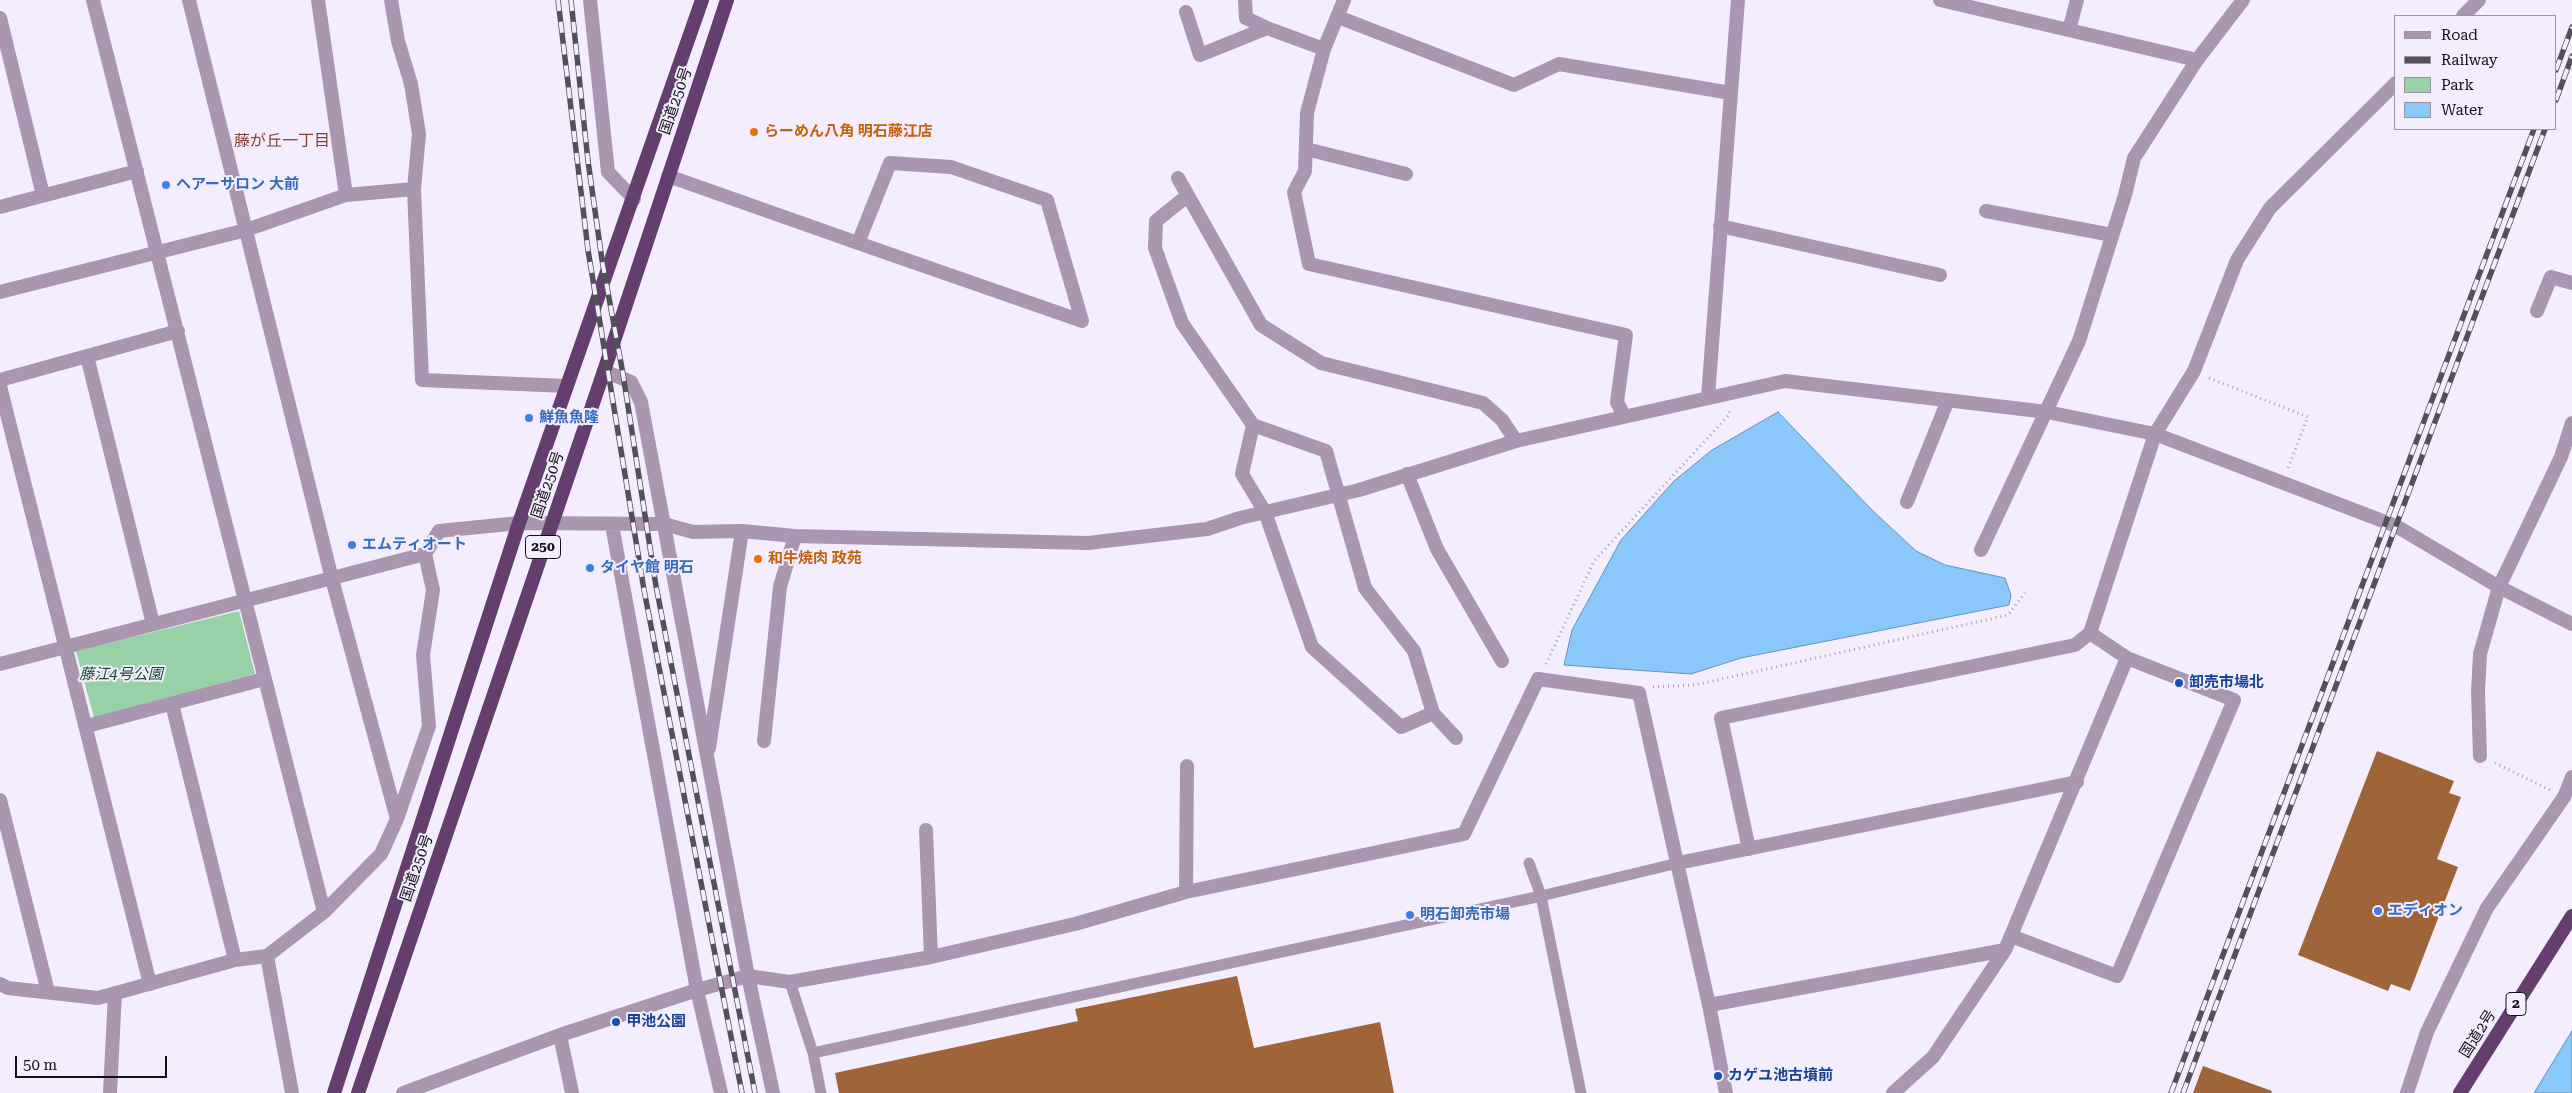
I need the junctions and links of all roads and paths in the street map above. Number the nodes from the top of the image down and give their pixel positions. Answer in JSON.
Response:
{"nodes":[{"id":1,"x":93,"y":0,"type":"edge"},
{"id":2,"x":189,"y":0,"type":"edge"},
{"id":3,"x":318,"y":0,"type":"edge"},
{"id":4,"x":391,"y":0,"type":"edge"},
{"id":5,"x":590,"y":0,"type":"edge"},
{"id":6,"x":702,"y":0,"type":"edge"},
{"id":7,"x":727,"y":0,"type":"edge"},
{"id":8,"x":1245,"y":0,"type":"edge"},
{"id":9,"x":1344,"y":0,"type":"edge"},
{"id":10,"x":1738,"y":0,"type":"edge"},
{"id":11,"x":1940,"y":0,"type":"edge"},
{"id":12,"x":2077,"y":0,"type":"edge"},
{"id":13,"x":2243,"y":0,"type":"edge"},
{"id":14,"x":2479,"y":0,"type":"edge"},
{"id":15,"x":1186,"y":12,"type":"dead end"},
{"id":16,"x":2464,"y":15,"type":"edge"},
{"id":17,"x":1338,"y":17,"type":"junction"},
{"id":18,"x":0,"y":18,"type":"edge"},
{"id":19,"x":1267,"y":28,"type":"junction"},
{"id":20,"x":2070,"y":30,"type":"junction"},
{"id":21,"x":1324,"y":49,"type":"junction"},
{"id":22,"x":2197,"y":60,"type":"junction"},
{"id":23,"x":2394,"y":85,"type":"edge"},
{"id":24,"x":1731,"y":93,"type":"junction"},
{"id":25,"x":1306,"y":149,"type":"junction"},
{"id":26,"x":137,"y":171,"type":"junction"},
{"id":27,"x":1406,"y":174,"type":"dead end"},
{"id":28,"x":668,"y":176,"type":"junction"},
{"id":29,"x":1178,"y":178,"type":"dead end"},
{"id":30,"x":414,"y":189,"type":"junction"},
{"id":31,"x":346,"y":195,"type":"junction"},
{"id":32,"x":43,"y":196,"type":"junction"},
{"id":33,"x":1187,"y":196,"type":"junction"},
{"id":34,"x":634,"y":198,"type":"junction"},
{"id":35,"x":0,"y":207,"type":"edge"},
{"id":36,"x":1986,"y":211,"type":"dead end"},
{"id":37,"x":1720,"y":226,"type":"junction"},
{"id":38,"x":246,"y":230,"type":"junction"},
{"id":39,"x":2112,"y":235,"type":"junction"},
{"id":40,"x":858,"y":244,"type":"junction"},
{"id":41,"x":158,"y":251,"type":"junction"},
{"id":42,"x":1940,"y":275,"type":"dead end"},
{"id":43,"x":2572,"y":283,"type":"edge"},
{"id":44,"x":0,"y":292,"type":"edge"},
{"id":45,"x":2537,"y":311,"type":"dead end"},
{"id":46,"x":178,"y":331,"type":"junction"},
{"id":47,"x":87,"y":356,"type":"junction"},
{"id":48,"x":604,"y":371,"type":"junction"},
{"id":49,"x":2194,"y":371,"type":"junction"},
{"id":50,"x":0,"y":380,"type":"edge"},
{"id":51,"x":0,"y":386,"type":"edge"},
{"id":52,"x":566,"y":386,"type":"junction"},
{"id":53,"x":1737,"y":391,"type":"junction"},
{"id":54,"x":1708,"y":397,"type":"junction"},
{"id":55,"x":1948,"y":400,"type":"junction"},
{"id":56,"x":2047,"y":412,"type":"junction"},
{"id":57,"x":1624,"y":416,"type":"junction"},
{"id":58,"x":2572,"y":423,"type":"edge"},
{"id":59,"x":1253,"y":425,"type":"junction"},
{"id":60,"x":2155,"y":434,"type":"junction"},
{"id":61,"x":1516,"y":441,"type":"junction"},
{"id":62,"x":1407,"y":474,"type":"junction"},
{"id":63,"x":2282,"y":482,"type":"junction"},
{"id":64,"x":1339,"y":494,"type":"junction"},
{"id":65,"x":1907,"y":502,"type":"dead end"},
{"id":66,"x":1266,"y":512,"type":"junction"},
{"id":67,"x":520,"y":523,"type":"junction"},
{"id":68,"x":612,"y":524,"type":"junction"},
{"id":69,"x":664,"y":524,"type":"junction"},
{"id":70,"x":551,"y":525,"type":"junction"},
{"id":71,"x":742,"y":531,"type":"junction"},
{"id":72,"x":796,"y":536,"type":"junction"},
{"id":73,"x":1981,"y":550,"type":"dead end"},
{"id":74,"x":425,"y":554,"type":"junction"},
{"id":75,"x":332,"y":579,"type":"junction"},
{"id":76,"x":2499,"y":587,"type":"junction"},
{"id":77,"x":2025,"y":593,"type":"dead end"},
{"id":78,"x":244,"y":600,"type":"junction"},
{"id":79,"x":153,"y":624,"type":"junction"},
{"id":80,"x":2572,"y":624,"type":"edge"},
{"id":81,"x":2090,"y":633,"type":"junction"},
{"id":82,"x":66,"y":647,"type":"junction"},
{"id":83,"x":2128,"y":658,"type":"junction"},
{"id":84,"x":1502,"y":661,"type":"dead end"},
{"id":85,"x":0,"y":664,"type":"edge"},
{"id":86,"x":264,"y":679,"type":"junction"},
{"id":87,"x":1538,"y":679,"type":"junction"},
{"id":88,"x":1639,"y":693,"type":"junction"},
{"id":89,"x":172,"y":704,"type":"junction"},
{"id":90,"x":1433,"y":713,"type":"junction"},
{"id":91,"x":87,"y":726,"type":"junction"},
{"id":92,"x":1456,"y":738,"type":"dead end"},
{"id":93,"x":764,"y":741,"type":"dead end"},
{"id":94,"x":2480,"y":756,"type":"joint"},
{"id":95,"x":708,"y":759,"type":"junction"},
{"id":96,"x":1187,"y":766,"type":"dead end"},
{"id":97,"x":2572,"y":777,"type":"edge"},
{"id":98,"x":2077,"y":782,"type":"junction"},
{"id":99,"x":2564,"y":797,"type":"junction"},
{"id":100,"x":0,"y":800,"type":"edge"},
{"id":101,"x":397,"y":819,"type":"junction"},
{"id":102,"x":926,"y":830,"type":"dead end"},
{"id":103,"x":1749,"y":848,"type":"junction"},
{"id":104,"x":1528,"y":863,"type":"dead end"},
{"id":105,"x":1678,"y":863,"type":"junction"},
{"id":106,"x":1186,"y":892,"type":"junction"},
{"id":107,"x":1540,"y":896,"type":"junction"},
{"id":108,"x":324,"y":912,"type":"junction"},
{"id":109,"x":2572,"y":916,"type":"edge"},
{"id":110,"x":2011,"y":936,"type":"junction"},
{"id":111,"x":2005,"y":950,"type":"junction"},
{"id":112,"x":267,"y":956,"type":"junction"},
{"id":113,"x":931,"y":957,"type":"junction"},
{"id":114,"x":235,"y":960,"type":"junction"},
{"id":115,"x":748,"y":976,"type":"junction"},
{"id":116,"x":790,"y":982,"type":"junction"},
{"id":117,"x":0,"y":984,"type":"edge"},
{"id":118,"x":150,"y":984,"type":"junction"},
{"id":119,"x":697,"y":990,"type":"junction"},
{"id":120,"x":48,"y":992,"type":"junction"},
{"id":121,"x":115,"y":993,"type":"junction"},
{"id":122,"x":1709,"y":1005,"type":"junction"},
{"id":123,"x":560,"y":1035,"type":"junction"},
{"id":124,"x":813,"y":1053,"type":"junction"},
{"id":125,"x":110,"y":1093,"type":"edge"},
{"id":126,"x":292,"y":1093,"type":"edge"},
{"id":127,"x":334,"y":1093,"type":"edge"},
{"id":128,"x":358,"y":1093,"type":"edge"},
{"id":129,"x":403,"y":1093,"type":"edge"},
{"id":130,"x":572,"y":1093,"type":"edge"},
{"id":131,"x":721,"y":1093,"type":"edge"},
{"id":132,"x":773,"y":1093,"type":"edge"},
{"id":133,"x":821,"y":1093,"type":"edge"},
{"id":134,"x":1581,"y":1093,"type":"edge"},
{"id":135,"x":1726,"y":1093,"type":"edge"},
{"id":136,"x":1893,"y":1093,"type":"edge"},
{"id":137,"x":2407,"y":1093,"type":"edge"},
{"id":138,"x":2460,"y":1093,"type":"edge"}],
"edges":[{"from":1,"to":26,"type":"street"},
{"from":2,"to":38,"type":"street"},
{"from":3,"to":31,"type":"street"},
{"from":4,"to":30,"type":"street"},
{"from":5,"to":34,"type":"street"},
{"from":6,"to":34,"type":"highway","name":"国道250号","number":"250"},
{"from":7,"to":28,"type":"highway","name":"国道250号","number":"250"},
{"from":8,"to":19,"type":"street"},
{"from":9,"to":17,"type":"street"},
{"from":10,"to":24,"type":"street"},
{"from":11,"to":20,"type":"street"},
{"from":12,"to":20,"type":"street"},
{"from":13,"to":22,"type":"street"},
{"from":14,"to":16,"type":"street"},
{"from":15,"to":19,"type":"street"},
{"from":17,"to":21,"type":"street"},
{"from":17,"to":24,"type":"street"},
{"from":18,"to":32,"type":"street"},
{"from":19,"to":21,"type":"street"},
{"from":20,"to":22,"type":"street"},
{"from":21,"to":25,"type":"street"},
{"from":22,"to":39,"type":"street"},
{"from":23,"to":49,"type":"street"},
{"from":24,"to":37,"type":"street"},
{"from":25,"to":27,"type":"street"},
{"from":25,"to":57,"type":"street"},
{"from":26,"to":32,"type":"street"},
{"from":26,"to":41,"type":"street"},
{"from":28,"to":40,"type":"street"},
{"from":28,"to":48,"type":"highway","name":"国道250号","number":"250"},
{"from":29,"to":33,"type":"street"},
{"from":30,"to":31,"type":"street"},
{"from":30,"to":52,"type":"street"},
{"from":31,"to":38,"type":"street"},
{"from":32,"to":35,"type":"street"},
{"from":33,"to":59,"type":"street"},
{"from":33,"to":61,"type":"street"},
{"from":34,"to":52,"type":"highway","name":"国道250号","number":"250"},
{"from":36,"to":39,"type":"street"},
{"from":37,"to":42,"type":"street"},
{"from":37,"to":54,"type":"street"},
{"from":38,"to":41,"type":"street"},
{"from":38,"to":75,"type":"street"},
{"from":39,"to":56,"type":"street"},
{"from":40,"to":40,"type":"street"},
{"from":41,"to":44,"type":"street"},
{"from":41,"to":46,"type":"street"},
{"from":43,"to":45,"type":"street"},
{"from":46,"to":47,"type":"street"},
{"from":46,"to":78,"type":"street"},
{"from":47,"to":50,"type":"street"},
{"from":47,"to":79,"type":"street"},
{"from":48,"to":69,"type":"street"},
{"from":48,"to":70,"type":"highway","name":"国道250号","number":"250"},
{"from":49,"to":60,"type":"street"},
{"from":49,"to":63,"type":"path"},
{"from":51,"to":82,"type":"street"},
{"from":52,"to":67,"type":"highway","name":"国道250号","number":"250"},
{"from":53,"to":54,"type":"street"},
{"from":53,"to":55,"type":"street"},
{"from":53,"to":87,"type":"path"},
{"from":54,"to":57,"type":"street"},
{"from":55,"to":56,"type":"street"},
{"from":55,"to":65,"type":"street"},
{"from":56,"to":60,"type":"street"},
{"from":56,"to":73,"type":"street"},
{"from":57,"to":61,"type":"street"},
{"from":58,"to":76,"type":"street"},
{"from":59,"to":64,"type":"street"},
{"from":59,"to":66,"type":"street"},
{"from":60,"to":63,"type":"street"},
{"from":60,"to":81,"type":"street"},
{"from":61,"to":62,"type":"street"},
{"from":62,"to":64,"type":"street"},
{"from":62,"to":84,"type":"street"},
{"from":63,"to":76,"type":"street"},
{"from":64,"to":66,"type":"street"},
{"from":64,"to":90,"type":"street"},
{"from":66,"to":72,"type":"street"},
{"from":66,"to":90,"type":"street"},
{"from":67,"to":70,"type":"street"},
{"from":67,"to":74,"type":"street"},
{"from":67,"to":127,"type":"highway","name":"国道250号","number":"250"},
{"from":68,"to":69,"type":"street"},
{"from":68,"to":70,"type":"street"},
{"from":68,"to":119,"type":"street"},
{"from":69,"to":71,"type":"street"},
{"from":69,"to":95,"type":"street"},
{"from":70,"to":128,"type":"highway","name":"国道250号","number":"250"},
{"from":71,"to":72,"type":"street"},
{"from":71,"to":95,"type":"street"},
{"from":72,"to":93,"type":"street"},
{"from":74,"to":75,"type":"street"},
{"from":74,"to":101,"type":"street"},
{"from":75,"to":78,"type":"street"},
{"from":75,"to":101,"type":"street"},
{"from":76,"to":80,"type":"street"},
{"from":76,"to":94,"type":"street"},
{"from":77,"to":88,"type":"path"},
{"from":78,"to":79,"type":"street"},
{"from":78,"to":86,"type":"street"},
{"from":79,"to":82,"type":"street"},
{"from":81,"to":83,"type":"street"},
{"from":81,"to":103,"type":"street"},
{"from":82,"to":85,"type":"street"},
{"from":82,"to":91,"type":"street"},
{"from":83,"to":98,"type":"street"},
{"from":83,"to":110,"type":"street"},
{"from":86,"to":89,"type":"street"},
{"from":86,"to":108,"type":"street"},
{"from":87,"to":88,"type":"street"},
{"from":87,"to":106,"type":"street"},
{"from":88,"to":105,"type":"street"},
{"from":89,"to":91,"type":"street"},
{"from":89,"to":114,"type":"street"},
{"from":90,"to":92,"type":"street"},
{"from":91,"to":118,"type":"street"},
{"from":94,"to":99,"type":"path"},
{"from":95,"to":115,"type":"street"},
{"from":96,"to":106,"type":"street"},
{"from":97,"to":99,"type":"street"},
{"from":98,"to":103,"type":"street"},
{"from":98,"to":110,"type":"street"},
{"from":99,"to":137,"type":"street"},
{"from":100,"to":120,"type":"street"},
{"from":101,"to":108,"type":"street"},
{"from":102,"to":113,"type":"street"},
{"from":103,"to":105,"type":"street"},
{"from":104,"to":107,"type":"lane"},
{"from":105,"to":107,"type":"lane"},
{"from":105,"to":122,"type":"street"},
{"from":106,"to":113,"type":"street"},
{"from":107,"to":124,"type":"lane"},
{"from":107,"to":134,"type":"lane"},
{"from":108,"to":112,"type":"street"},
{"from":109,"to":138,"type":"highway","name":"国道2号","number":"2"},
{"from":110,"to":111,"type":"street"},
{"from":111,"to":122,"type":"street"},
{"from":111,"to":136,"type":"street"},
{"from":112,"to":114,"type":"street"},
{"from":112,"to":126,"type":"street"},
{"from":113,"to":116,"type":"street"},
{"from":114,"to":118,"type":"street"},
{"from":115,"to":116,"type":"street"},
{"from":115,"to":119,"type":"street"},
{"from":115,"to":132,"type":"street"},
{"from":116,"to":124,"type":"lane"},
{"from":117,"to":120,"type":"street"},
{"from":118,"to":121,"type":"street"},
{"from":119,"to":123,"type":"street"},
{"from":119,"to":131,"type":"street"},
{"from":120,"to":121,"type":"street"},
{"from":121,"to":125,"type":"street"},
{"from":122,"to":135,"type":"street"},
{"from":123,"to":129,"type":"street"},
{"from":123,"to":130,"type":"street"},
{"from":124,"to":133,"type":"lane"}]}
